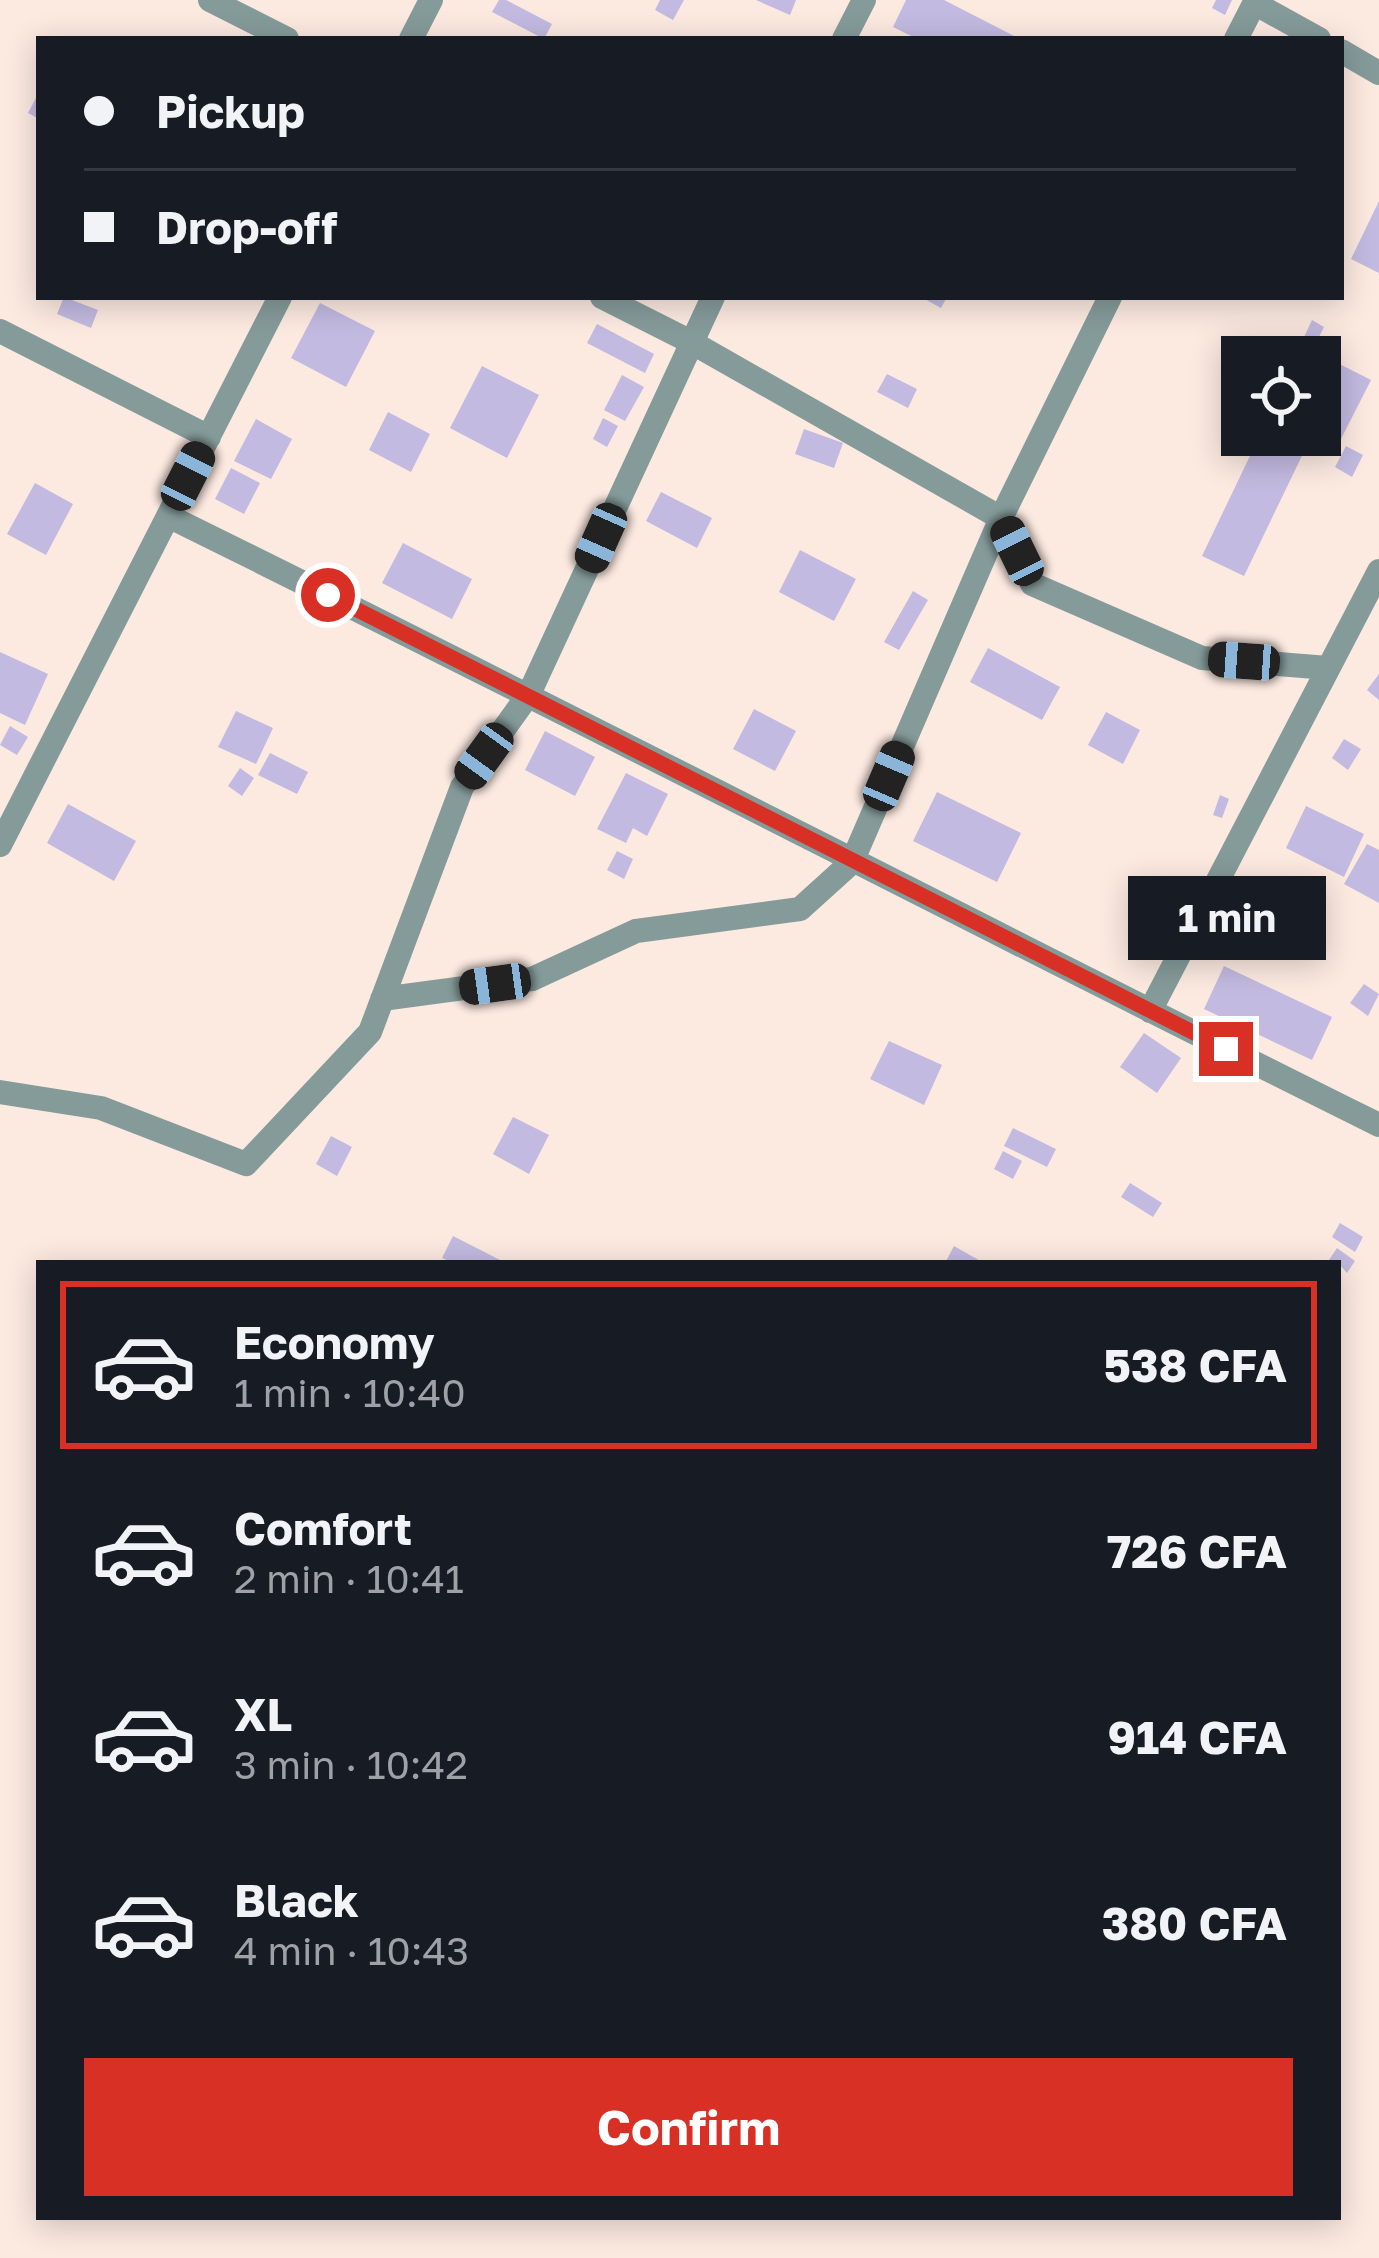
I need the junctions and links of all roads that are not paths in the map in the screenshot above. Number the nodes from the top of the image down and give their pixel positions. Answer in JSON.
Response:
{"nodes":[{"id":1,"x":210,"y":0,"type":"edge"},
{"id":2,"x":431,"y":0,"type":"edge"},
{"id":3,"x":863,"y":0,"type":"edge"},
{"id":4,"x":1255,"y":1,"type":"edge"},
{"id":5,"x":281,"y":36,"type":"edge"},
{"id":6,"x":413,"y":36,"type":"edge"},
{"id":7,"x":845,"y":36,"type":"edge"},
{"id":8,"x":1238,"y":36,"type":"edge"},
{"id":9,"x":1314,"y":36,"type":"edge"},
{"id":10,"x":1344,"y":53,"type":"edge"},
{"id":11,"x":1379,"y":73,"type":"edge"},
{"id":12,"x":278,"y":300,"type":"edge"},
{"id":13,"x":608,"y":300,"type":"edge"},
{"id":14,"x":712,"y":300,"type":"edge"},
{"id":15,"x":1109,"y":300,"type":"edge"},
{"id":16,"x":0,"y":331,"type":"edge"},
{"id":17,"x":691,"y":342,"type":"junction"},
{"id":18,"x":208,"y":437,"type":"junction"},
{"id":19,"x":168,"y":516,"type":"junction"},
{"id":20,"x":1001,"y":518,"type":"junction"},
{"id":21,"x":1379,"y":571,"type":"edge"},
{"id":22,"x":1328,"y":668,"type":"junction"},
{"id":23,"x":530,"y":694,"type":"junction"},
{"id":24,"x":0,"y":845,"type":"edge"},
{"id":25,"x":852,"y":862,"type":"junction"},
{"id":26,"x":382,"y":1000,"type":"junction"},
{"id":27,"x":1150,"y":1011,"type":"junction"},
{"id":28,"x":0,"y":1092,"type":"edge"},
{"id":29,"x":1379,"y":1125,"type":"edge"}],
"edges":[{"from":1,"to":5,"type":"street"},
{"from":2,"to":6,"type":"street"},
{"from":3,"to":7,"type":"street"},
{"from":4,"to":8,"type":"street"},
{"from":4,"to":9,"type":"street"},
{"from":10,"to":11,"type":"street"},
{"from":12,"to":18,"type":"street"},
{"from":13,"to":17,"type":"street"},
{"from":14,"to":17,"type":"street"},
{"from":15,"to":20,"type":"street"},
{"from":16,"to":18,"type":"street"},
{"from":17,"to":20,"type":"street"},
{"from":17,"to":23,"type":"street"},
{"from":18,"to":19,"type":"street"},
{"from":19,"to":23,"type":"street"},
{"from":19,"to":24,"type":"street"},
{"from":20,"to":22,"type":"street"},
{"from":20,"to":25,"type":"street"},
{"from":21,"to":22,"type":"street"},
{"from":22,"to":27,"type":"street"},
{"from":23,"to":25,"type":"street"},
{"from":23,"to":26,"type":"street"},
{"from":25,"to":26,"type":"street"},
{"from":25,"to":27,"type":"street"},
{"from":26,"to":28,"type":"street"},
{"from":27,"to":29,"type":"street"}]}
